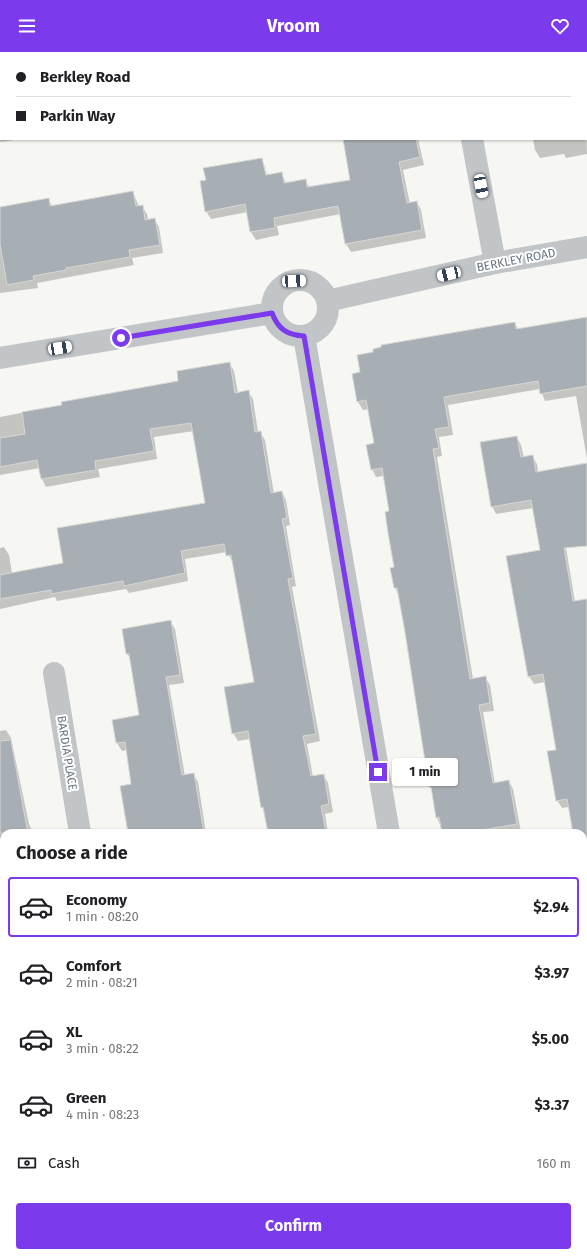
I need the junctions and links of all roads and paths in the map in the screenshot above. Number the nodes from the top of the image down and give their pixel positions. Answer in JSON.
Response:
{"nodes":[{"id":1,"x":472,"y":140,"type":"edge"},
{"id":2,"x":587,"y":248,"type":"edge"},
{"id":3,"x":495,"y":263,"type":"junction"},
{"id":4,"x":328,"y":301,"type":"junction"},
{"id":5,"x":272,"y":313,"type":"junction"},
{"id":6,"x":304,"y":336,"type":"junction"},
{"id":7,"x":0,"y":358,"type":"edge"},
{"id":8,"x":54,"y":673,"type":"dead end"},
{"id":9,"x":79,"y":829,"type":"edge"},
{"id":10,"x":388,"y":829,"type":"edge"}],
"edges":[{"from":1,"to":3,"type":"street"},
{"from":2,"to":3,"type":"street","name":"BERKLEY ROAD"},
{"from":3,"to":4,"type":"street","name":"BERKLEY ROAD"},
{"from":4,"to":5,"type":"street"},
{"from":4,"to":6,"type":"street"},
{"from":5,"to":6,"type":"street"},
{"from":5,"to":7,"type":"street"},
{"from":6,"to":10,"type":"street"},
{"from":8,"to":9,"type":"street","name":"BARDIA PLACE"}]}
